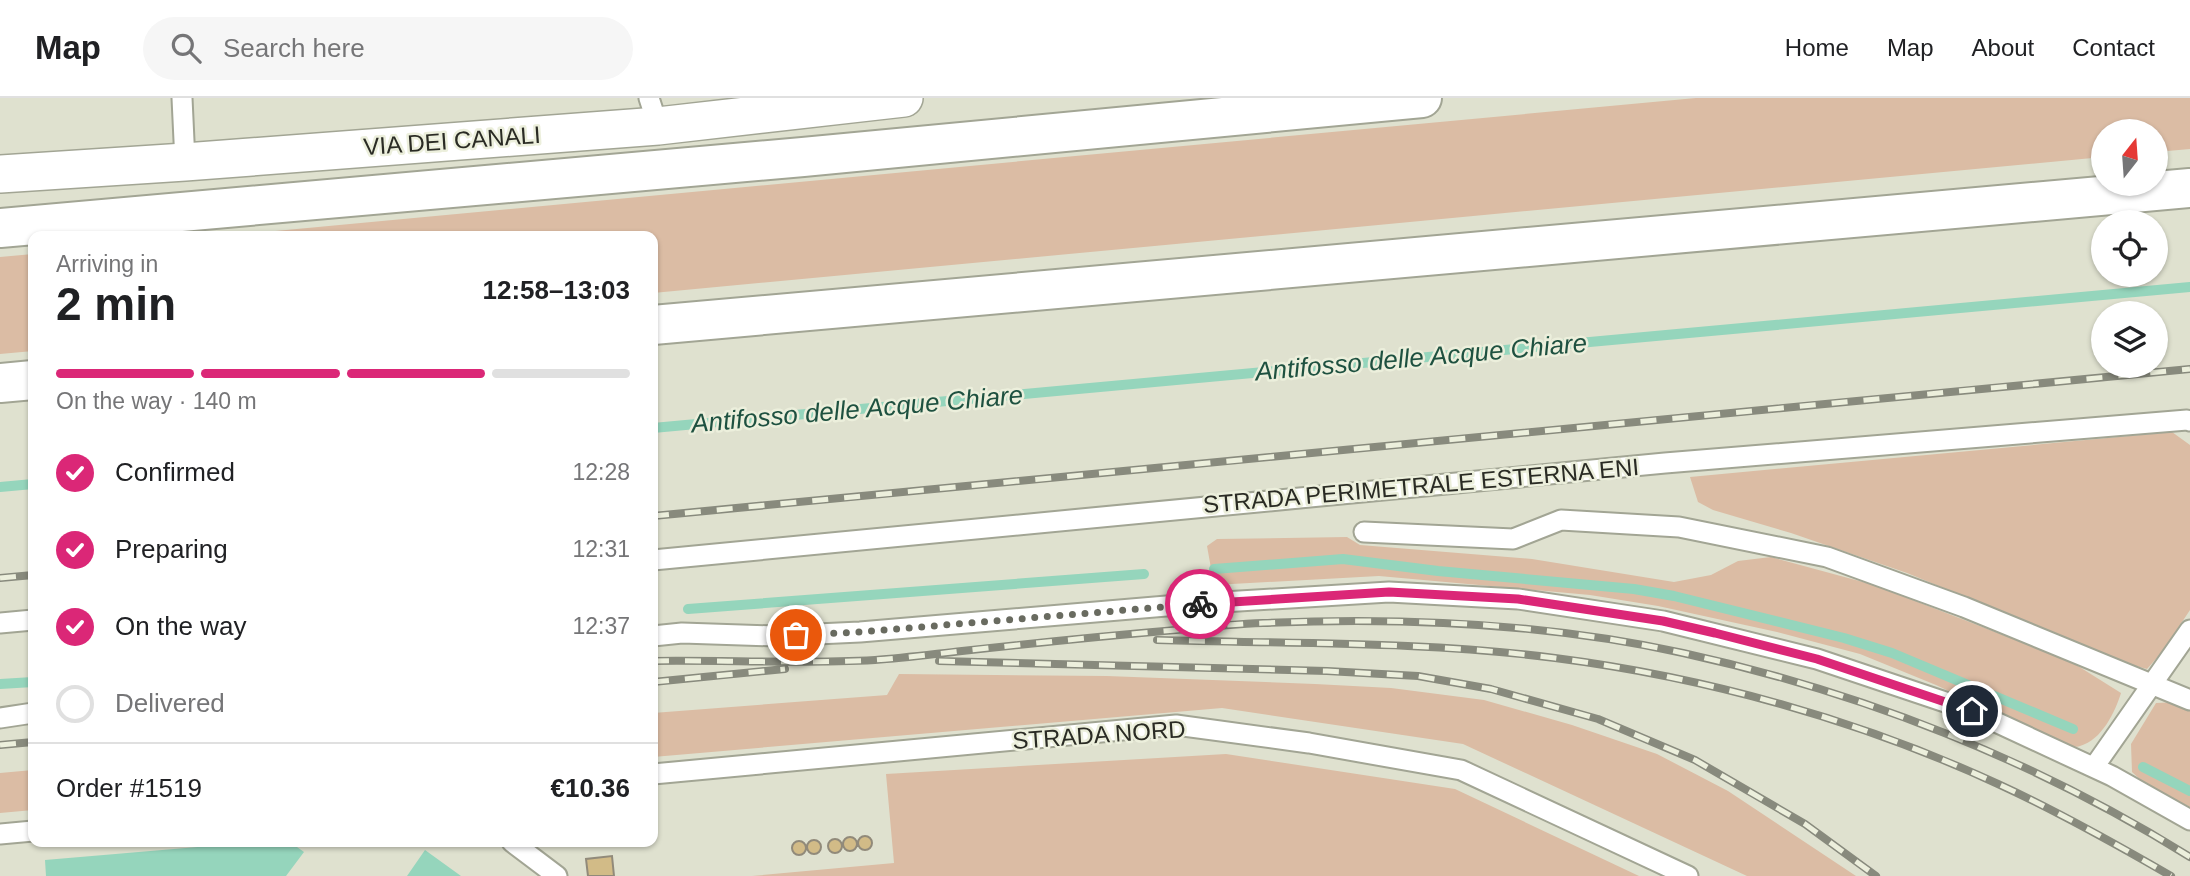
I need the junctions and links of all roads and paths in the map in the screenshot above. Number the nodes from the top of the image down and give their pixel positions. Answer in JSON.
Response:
{"nodes":[{"id":1,"x":182,"y":98,"type":"edge"},
{"id":2,"x":904,"y":98,"type":"edge"},
{"id":3,"x":1422,"y":98,"type":"edge"},
{"id":4,"x":654,"y":112,"type":"edge"},
{"id":5,"x":185,"y":162,"type":"junction"},
{"id":6,"x":0,"y":174,"type":"edge"},
{"id":7,"x":2190,"y":188,"type":"edge"},
{"id":8,"x":0,"y":228,"type":"edge"},
{"id":9,"x":658,"y":325,"type":"edge"},
{"id":10,"x":28,"y":380,"type":"edge"},
{"id":11,"x":0,"y":383,"type":"edge"},
{"id":12,"x":2190,"y":421,"type":"edge"},
{"id":13,"x":1364,"y":532,"type":"dead end"},
{"id":14,"x":658,"y":559,"type":"edge"},
{"id":15,"x":28,"y":620,"type":"edge"},
{"id":16,"x":0,"y":623,"type":"edge"},
{"id":17,"x":2190,"y":630,"type":"edge"},
{"id":18,"x":658,"y":635,"type":"edge"},
{"id":19,"x":2151,"y":686,"type":"junction"},
{"id":20,"x":2190,"y":700,"type":"edge"},
{"id":21,"x":28,"y":714,"type":"edge"},
{"id":22,"x":0,"y":718,"type":"edge"},
{"id":23,"x":2094,"y":767,"type":"junction"},
{"id":24,"x":658,"y":774,"type":"edge"},
{"id":25,"x":2190,"y":820,"type":"edge"},
{"id":26,"x":28,"y":831,"type":"edge"},
{"id":27,"x":0,"y":834,"type":"edge"},
{"id":28,"x":519,"y":847,"type":"edge"},
{"id":29,"x":557,"y":876,"type":"edge"},
{"id":30,"x":1688,"y":876,"type":"edge"}],
"edges":[{"from":1,"to":5,"type":"lane"},
{"from":2,"to":4,"type":"street","name":"VIA DEI CANALI"},
{"from":3,"to":8,"type":"highway"},
{"from":4,"to":5,"type":"street","name":"VIA DEI CANALI"},
{"from":5,"to":6,"type":"street","name":"VIA DEI CANALI"},
{"from":7,"to":9,"type":"highway"},
{"from":10,"to":11,"type":"highway"},
{"from":12,"to":14,"type":"lane","name":"STRADA PERIMETRALE ESTERNA ENI"},
{"from":13,"to":19,"type":"lane"},
{"from":15,"to":16,"type":"lane"},
{"from":17,"to":19,"type":"lane"},
{"from":18,"to":23,"type":"lane"},
{"from":19,"to":20,"type":"lane"},
{"from":19,"to":23,"type":"lane"},
{"from":21,"to":22,"type":"lane"},
{"from":23,"to":25,"type":"lane"},
{"from":24,"to":30,"type":"lane","name":"STRADA NORD"},
{"from":26,"to":27,"type":"lane"},
{"from":28,"to":29,"type":"lane"}]}
